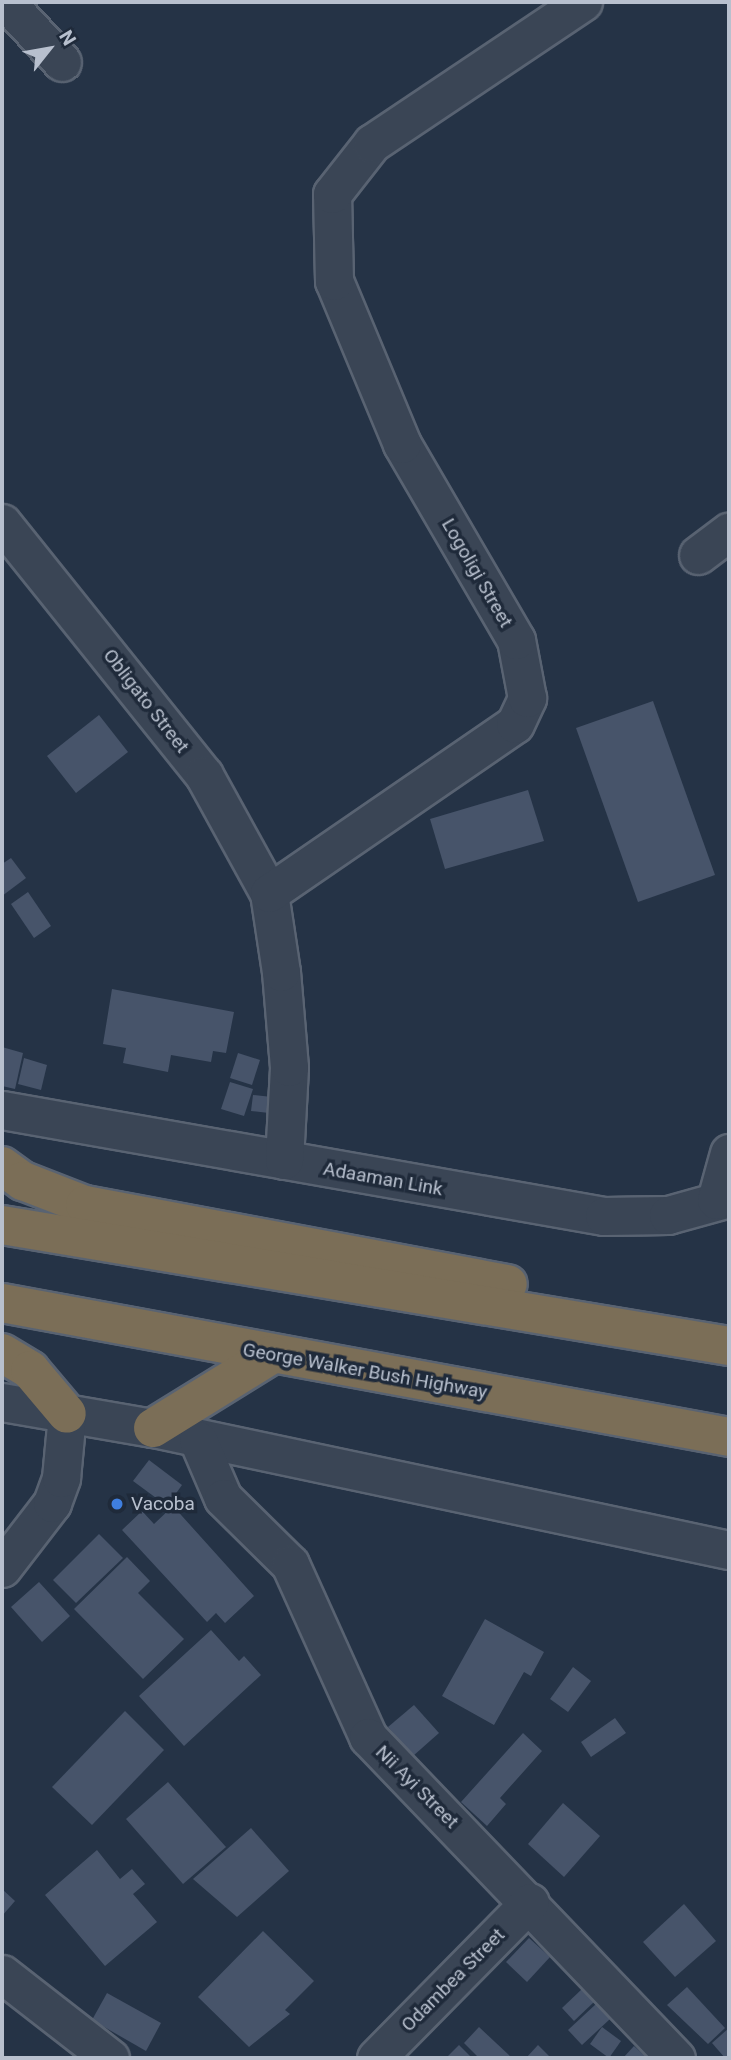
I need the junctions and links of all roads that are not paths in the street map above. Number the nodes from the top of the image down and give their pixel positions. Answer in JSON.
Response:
{"nodes":[{"id":1,"x":6,"y":2,"type":"edge"},
{"id":2,"x":583,"y":2,"type":"edge"},
{"id":3,"x":62,"y":62,"type":"dead end"},
{"id":4,"x":2,"y":523,"type":"edge"},
{"id":5,"x":729,"y":532,"type":"edge"},
{"id":6,"x":698,"y":555,"type":"dead end"},
{"id":7,"x":269,"y":893,"type":"junction"},
{"id":8,"x":2,"y":1110,"type":"edge"},
{"id":9,"x":729,"y":1153,"type":"edge"},
{"id":10,"x":284,"y":1160,"type":"junction"},
{"id":11,"x":2,"y":1166,"type":"edge"},
{"id":12,"x":723,"y":1199,"type":"edge"},
{"id":13,"x":2,"y":1225,"type":"edge"},
{"id":14,"x":2,"y":1303,"type":"edge"},
{"id":15,"x":640,"y":1332,"type":"junction"},
{"id":16,"x":729,"y":1346,"type":"edge"},
{"id":17,"x":2,"y":1353,"type":"edge"},
{"id":18,"x":271,"y":1354,"type":"junction"},
{"id":19,"x":2,"y":1402,"type":"edge"},
{"id":20,"x":67,"y":1414,"type":"junction"},
{"id":21,"x":153,"y":1428,"type":"junction"},
{"id":22,"x":729,"y":1437,"type":"edge"},
{"id":23,"x":198,"y":1440,"type":"junction"},
{"id":24,"x":729,"y":1550,"type":"edge"},
{"id":25,"x":2,"y":1568,"type":"edge"},
{"id":26,"x":530,"y":1902,"type":"junction"},
{"id":27,"x":2,"y":1974,"type":"edge"},
{"id":28,"x":110,"y":2058,"type":"edge"},
{"id":29,"x":376,"y":2058,"type":"edge"},
{"id":30,"x":676,"y":2058,"type":"edge"}],
"edges":[{"from":1,"to":3,"type":"street"},
{"from":2,"to":7,"type":"street","name":"Logoligi Street"},
{"from":4,"to":7,"type":"street","name":"Obligato Street"},
{"from":5,"to":6,"type":"street"},
{"from":7,"to":10,"type":"street"},
{"from":8,"to":10,"type":"street","name":"Adaaman Link"},
{"from":9,"to":12,"type":"street","name":"Adaaman Link"},
{"from":10,"to":12,"type":"street","name":"Adaaman Link"},
{"from":11,"to":15,"type":"highway"},
{"from":13,"to":15,"type":"highway"},
{"from":14,"to":18,"type":"highway","name":"George Walker Bush Highway"},
{"from":15,"to":16,"type":"highway"},
{"from":17,"to":20,"type":"highway"},
{"from":18,"to":21,"type":"highway"},
{"from":18,"to":22,"type":"highway","name":"George Walker Bush Highway"},
{"from":19,"to":20,"type":"street"},
{"from":20,"to":21,"type":"street"},
{"from":20,"to":25,"type":"street"},
{"from":21,"to":23,"type":"street"},
{"from":23,"to":24,"type":"street"},
{"from":23,"to":26,"type":"street","name":"Nii Ayi Street"},
{"from":26,"to":29,"type":"street","name":"Odambea Street"},
{"from":26,"to":30,"type":"street","name":"Nii Ayi Street"},
{"from":27,"to":28,"type":"street"}]}
